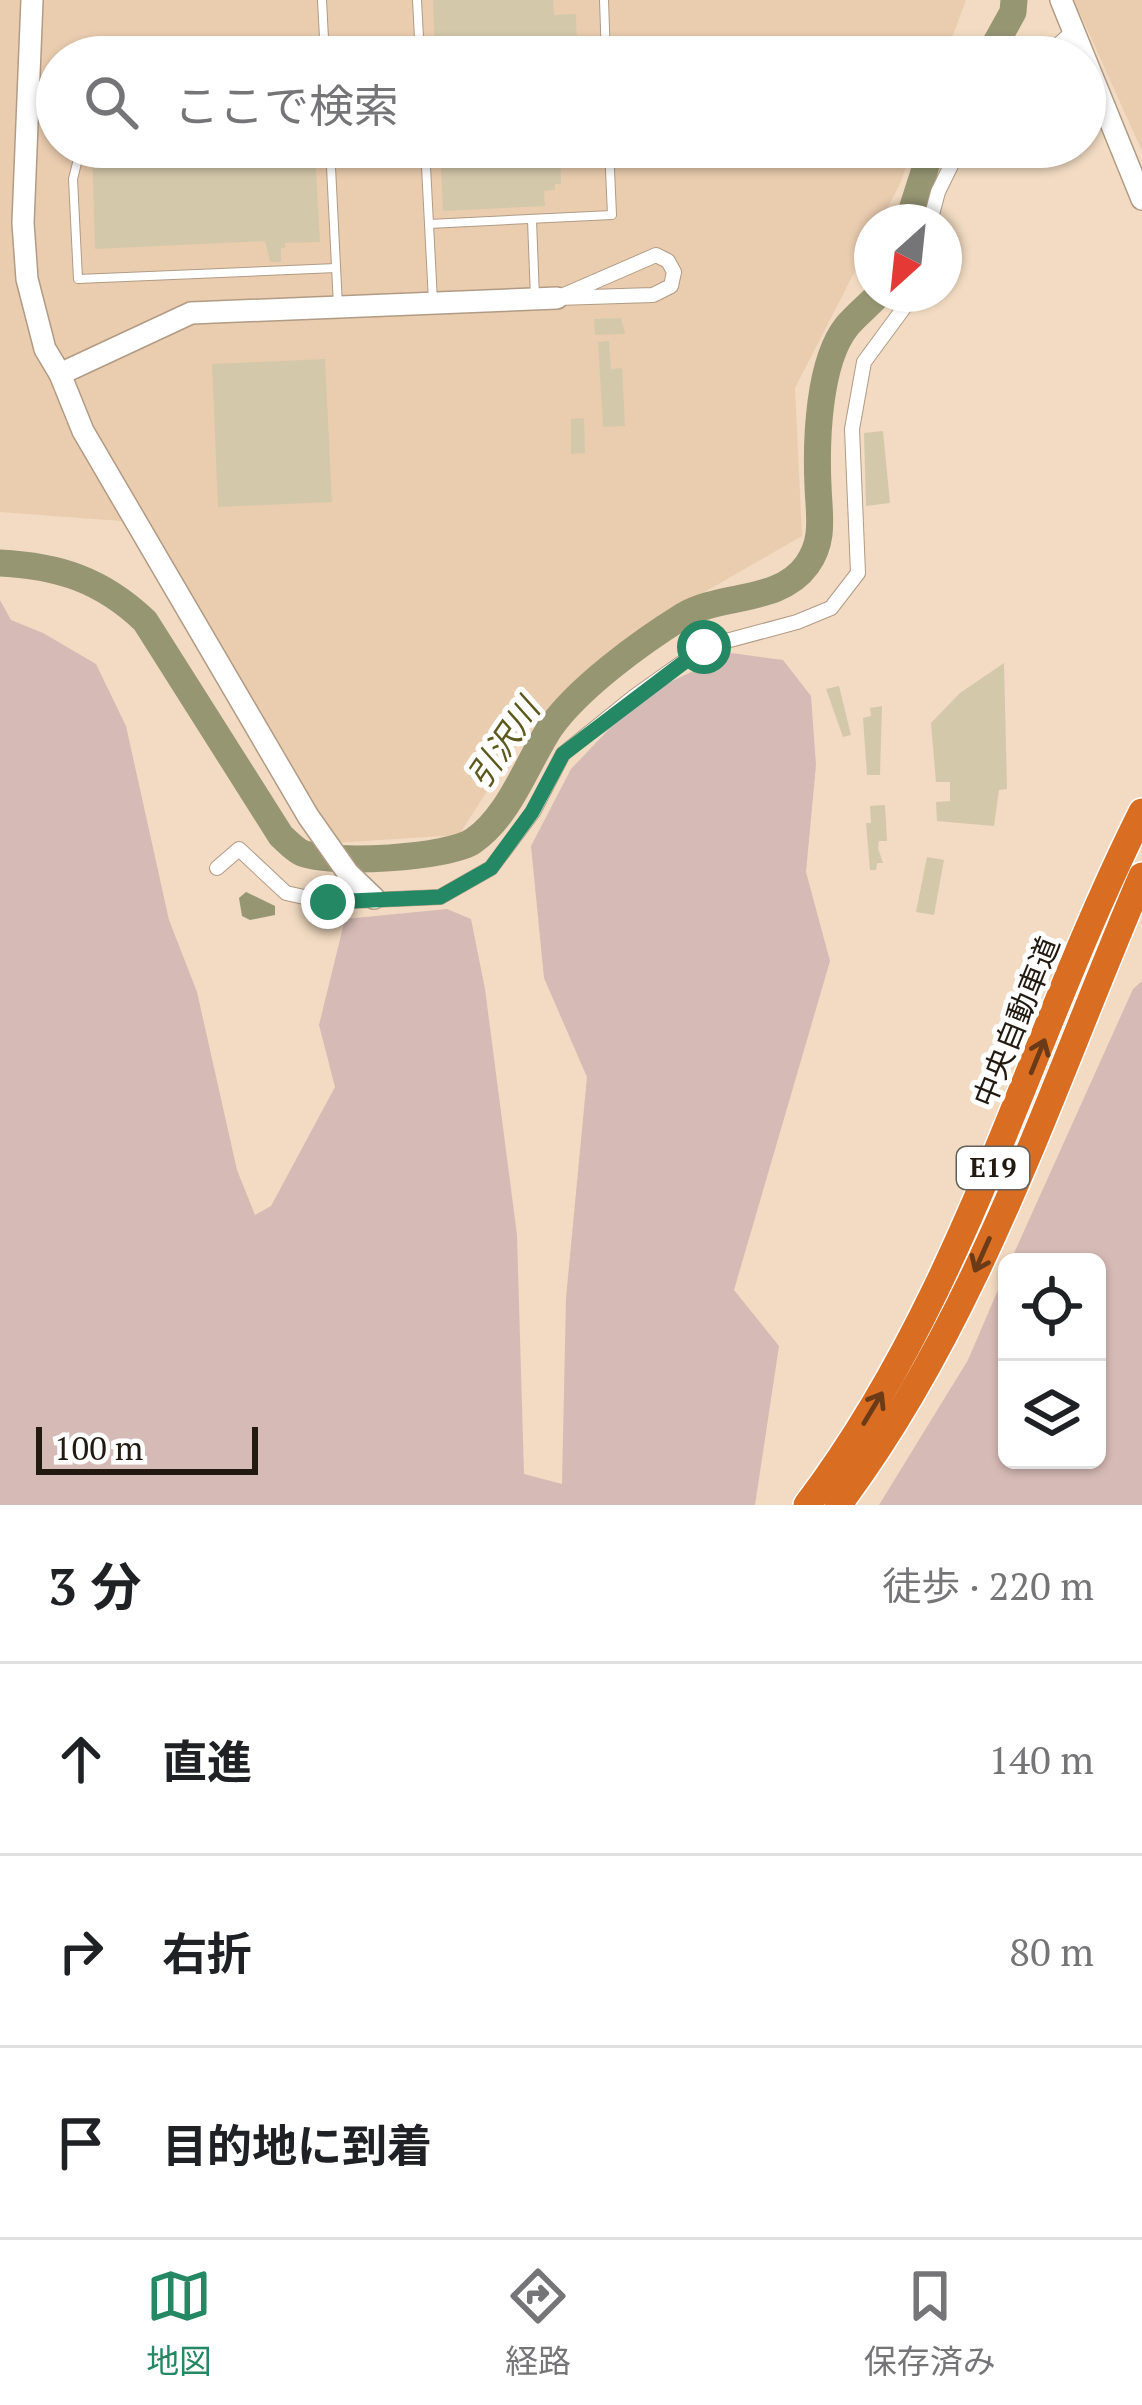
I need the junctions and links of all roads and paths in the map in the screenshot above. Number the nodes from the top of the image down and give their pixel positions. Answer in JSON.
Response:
{"nodes":[{"id":1,"x":32,"y":0,"type":"edge"},
{"id":2,"x":322,"y":0,"type":"edge"},
{"id":3,"x":417,"y":0,"type":"edge"},
{"id":4,"x":604,"y":0,"type":"edge"},
{"id":5,"x":1061,"y":0,"type":"edge"},
{"id":6,"x":1075,"y":30,"type":"junction"},
{"id":7,"x":324,"y":36,"type":"edge"},
{"id":8,"x":419,"y":36,"type":"edge"},
{"id":9,"x":605,"y":36,"type":"edge"},
{"id":10,"x":1068,"y":36,"type":"edge"},
{"id":11,"x":1077,"y":36,"type":"edge"},
{"id":12,"x":1106,"y":108,"type":"edge"},
{"id":13,"x":76,"y":168,"type":"edge"},
{"id":14,"x":331,"y":168,"type":"edge"},
{"id":15,"x":426,"y":168,"type":"edge"},
{"id":16,"x":610,"y":168,"type":"edge"},
{"id":17,"x":950,"y":168,"type":"edge"},
{"id":18,"x":1142,"y":199,"type":"edge"},
{"id":19,"x":935,"y":204,"type":"edge"},
{"id":20,"x":532,"y":220,"type":"junction"},
{"id":21,"x":429,"y":224,"type":"junction"},
{"id":22,"x":336,"y":268,"type":"junction"},
{"id":23,"x":546,"y":299,"type":"junction"},
{"id":24,"x":434,"y":303,"type":"junction"},
{"id":25,"x":338,"y":308,"type":"junction"},
{"id":26,"x":901,"y":312,"type":"edge"},
{"id":27,"x":60,"y":374,"type":"junction"},
{"id":28,"x":1142,"y":812,"type":"edge"},
{"id":29,"x":218,"y":868,"type":"dead end"},
{"id":30,"x":1142,"y":876,"type":"edge"},
{"id":31,"x":374,"y":898,"type":"junction"},
{"id":32,"x":807,"y":1505,"type":"edge"},
{"id":33,"x":838,"y":1505,"type":"edge"}],
"edges":[{"from":1,"to":27,"type":"street"},
{"from":2,"to":7,"type":"lane"},
{"from":3,"to":8,"type":"lane"},
{"from":4,"to":9,"type":"lane"},
{"from":5,"to":6,"type":"street"},
{"from":6,"to":10,"type":"street"},
{"from":6,"to":11,"type":"street"},
{"from":12,"to":18,"type":"street"},
{"from":13,"to":22,"type":"lane"},
{"from":14,"to":22,"type":"lane"},
{"from":15,"to":21,"type":"lane"},
{"from":16,"to":20,"type":"lane"},
{"from":17,"to":19,"type":"street"},
{"from":20,"to":21,"type":"lane"},
{"from":20,"to":23,"type":"lane"},
{"from":21,"to":24,"type":"lane"},
{"from":22,"to":25,"type":"lane"},
{"from":23,"to":23,"type":"street"},
{"from":23,"to":24,"type":"street"},
{"from":24,"to":25,"type":"street"},
{"from":25,"to":27,"type":"street"},
{"from":26,"to":31,"type":"street"},
{"from":27,"to":31,"type":"street"},
{"from":32,"to":28,"type":"highway","name":"中央自動車道","number":"E19","one_way":true},
{"from":29,"to":31,"type":"street"},
{"from":30,"to":33,"type":"highway","name":"中央自動車道","number":"E19","one_way":true}]}
